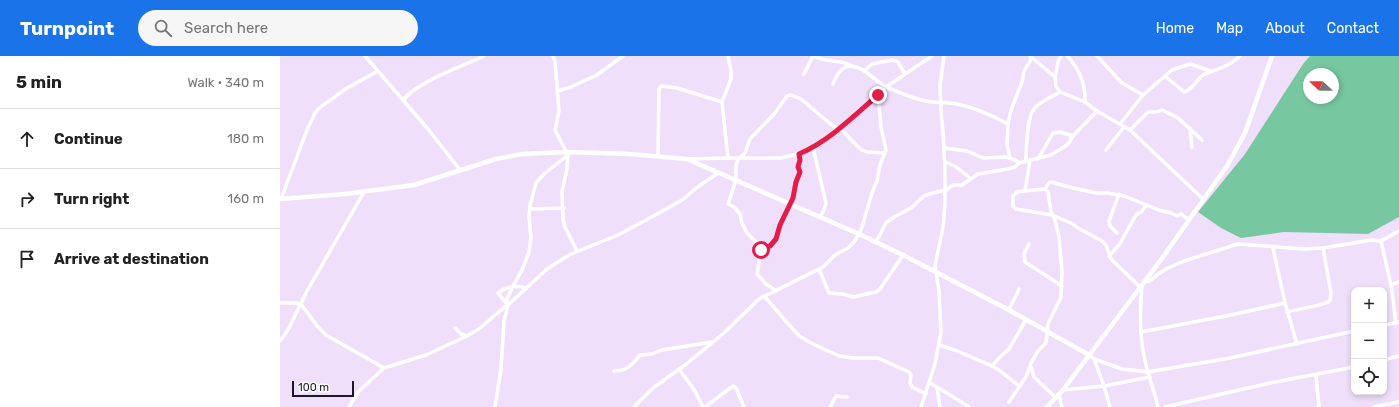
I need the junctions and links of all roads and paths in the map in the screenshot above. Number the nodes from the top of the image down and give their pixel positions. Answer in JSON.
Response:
{"nodes":[{"id":1,"x":365,"y":56,"type":"edge"},
{"id":2,"x":484,"y":56,"type":"edge"},
{"id":3,"x":553,"y":56,"type":"edge"},
{"id":4,"x":623,"y":56,"type":"edge"},
{"id":5,"x":728,"y":56,"type":"edge"},
{"id":6,"x":813,"y":56,"type":"edge"},
{"id":7,"x":932,"y":56,"type":"edge"},
{"id":8,"x":944,"y":56,"type":"edge"},
{"id":9,"x":1061,"y":56,"type":"edge"},
{"id":10,"x":1067,"y":56,"type":"edge"},
{"id":11,"x":1097,"y":56,"type":"edge"},
{"id":12,"x":1240,"y":56,"type":"edge"},
{"id":13,"x":1272,"y":56,"type":"edge"},
{"id":14,"x":1031,"y":57,"type":"edge"},
{"id":15,"x":853,"y":67,"type":"junction"},
{"id":16,"x":378,"y":71,"type":"junction"},
{"id":17,"x":1210,"y":71,"type":"junction"},
{"id":18,"x":864,"y":72,"type":"junction"},
{"id":19,"x":804,"y":74,"type":"dead end"},
{"id":20,"x":905,"y":74,"type":"junction"},
{"id":21,"x":1165,"y":76,"type":"junction"},
{"id":22,"x":1055,"y":77,"type":"junction"},
{"id":23,"x":833,"y":84,"type":"dead end"},
{"id":24,"x":886,"y":87,"type":"junction"},
{"id":25,"x":558,"y":91,"type":"junction"},
{"id":26,"x":1060,"y":92,"type":"junction"},
{"id":27,"x":878,"y":95,"type":"junction"},
{"id":28,"x":1144,"y":95,"type":"junction"},
{"id":29,"x":403,"y":100,"type":"junction"},
{"id":30,"x":722,"y":102,"type":"junction"},
{"id":31,"x":941,"y":102,"type":"junction"},
{"id":32,"x":1085,"y":102,"type":"junction"},
{"id":33,"x":1097,"y":111,"type":"junction"},
{"id":34,"x":1008,"y":124,"type":"junction"},
{"id":35,"x":1120,"y":124,"type":"junction"},
{"id":36,"x":1124,"y":127,"type":"junction"},
{"id":37,"x":839,"y":128,"type":"junction"},
{"id":38,"x":1190,"y":128,"type":"junction"},
{"id":39,"x":1130,"y":130,"type":"junction"},
{"id":40,"x":1073,"y":136,"type":"junction"},
{"id":41,"x":1202,"y":140,"type":"dead end"},
{"id":42,"x":813,"y":147,"type":"junction"},
{"id":43,"x":1192,"y":147,"type":"dead end"},
{"id":44,"x":944,"y":148,"type":"junction"},
{"id":45,"x":1106,"y":150,"type":"dead end"},
{"id":46,"x":568,"y":153,"type":"junction"},
{"id":47,"x":886,"y":153,"type":"junction"},
{"id":48,"x":799,"y":154,"type":"junction"},
{"id":49,"x":658,"y":156,"type":"junction"},
{"id":50,"x":728,"y":158,"type":"junction"},
{"id":51,"x":739,"y":158,"type":"junction"},
{"id":52,"x":1010,"y":158,"type":"junction"},
{"id":53,"x":687,"y":159,"type":"junction"},
{"id":54,"x":1038,"y":159,"type":"junction"},
{"id":55,"x":1028,"y":161,"type":"junction"},
{"id":56,"x":945,"y":162,"type":"junction"},
{"id":57,"x":1018,"y":163,"type":"junction"},
{"id":58,"x":460,"y":170,"type":"junction"},
{"id":59,"x":718,"y":173,"type":"junction"},
{"id":60,"x":970,"y":178,"type":"junction"},
{"id":61,"x":736,"y":180,"type":"junction"},
{"id":62,"x":1046,"y":189,"type":"junction"},
{"id":63,"x":946,"y":190,"type":"junction"},
{"id":64,"x":1025,"y":191,"type":"junction"},
{"id":65,"x":364,"y":192,"type":"junction"},
{"id":66,"x":1119,"y":194,"type":"junction"},
{"id":67,"x":280,"y":199,"type":"edge"},
{"id":68,"x":1204,"y":200,"type":"junction"},
{"id":69,"x":790,"y":204,"type":"junction"},
{"id":70,"x":1147,"y":205,"type":"junction"},
{"id":71,"x":564,"y":208,"type":"junction"},
{"id":72,"x":530,"y":209,"type":"junction"},
{"id":73,"x":1052,"y":215,"type":"junction"},
{"id":74,"x":820,"y":217,"type":"junction"},
{"id":75,"x":1189,"y":220,"type":"junction"},
{"id":76,"x":1399,"y":232,"type":"edge"},
{"id":77,"x":1117,"y":233,"type":"dead end"},
{"id":78,"x":859,"y":234,"type":"junction"},
{"id":79,"x":1381,"y":241,"type":"junction"},
{"id":80,"x":876,"y":242,"type":"junction"},
{"id":81,"x":1029,"y":244,"type":"dead end"},
{"id":82,"x":1273,"y":248,"type":"junction"},
{"id":83,"x":1323,"y":248,"type":"junction"},
{"id":84,"x":761,"y":250,"type":"junction"},
{"id":85,"x":577,"y":251,"type":"junction"},
{"id":86,"x":903,"y":255,"type":"junction"},
{"id":87,"x":1109,"y":256,"type":"junction"},
{"id":88,"x":819,"y":269,"type":"junction"},
{"id":89,"x":937,"y":272,"type":"junction"},
{"id":90,"x":1399,"y":282,"type":"edge"},
{"id":91,"x":1142,"y":285,"type":"junction"},
{"id":92,"x":1391,"y":285,"type":"junction"},
{"id":93,"x":513,"y":286,"type":"junction"},
{"id":94,"x":1062,"y":286,"type":"junction"},
{"id":95,"x":526,"y":288,"type":"junction"},
{"id":96,"x":1019,"y":289,"type":"dead end"},
{"id":97,"x":776,"y":291,"type":"junction"},
{"id":98,"x":764,"y":296,"type":"junction"},
{"id":99,"x":280,"y":303,"type":"edge"},
{"id":100,"x":1285,"y":303,"type":"junction"},
{"id":101,"x":301,"y":305,"type":"junction"},
{"id":102,"x":507,"y":305,"type":"junction"},
{"id":103,"x":1009,"y":310,"type":"junction"},
{"id":104,"x":1287,"y":312,"type":"junction"},
{"id":105,"x":1026,"y":320,"type":"junction"},
{"id":106,"x":1397,"y":322,"type":"edge"},
{"id":107,"x":1387,"y":324,"type":"edge"},
{"id":108,"x":455,"y":328,"type":"dead end"},
{"id":109,"x":1046,"y":331,"type":"junction"},
{"id":110,"x":1142,"y":332,"type":"junction"},
{"id":111,"x":1351,"y":332,"type":"edge"},
{"id":112,"x":467,"y":336,"type":"junction"},
{"id":113,"x":280,"y":341,"type":"edge"},
{"id":114,"x":712,"y":342,"type":"junction"},
{"id":115,"x":1297,"y":344,"type":"junction"},
{"id":116,"x":939,"y":345,"type":"junction"},
{"id":117,"x":1089,"y":355,"type":"junction"},
{"id":118,"x":1399,"y":356,"type":"edge"},
{"id":119,"x":1094,"y":359,"type":"junction"},
{"id":120,"x":1387,"y":359,"type":"edge"},
{"id":121,"x":992,"y":366,"type":"junction"},
{"id":122,"x":1030,"y":367,"type":"junction"},
{"id":123,"x":384,"y":368,"type":"junction"},
{"id":124,"x":1351,"y":368,"type":"edge"},
{"id":125,"x":679,"y":369,"type":"junction"},
{"id":126,"x":614,"y":371,"type":"dead end"},
{"id":127,"x":1148,"y":372,"type":"junction"},
{"id":128,"x":1316,"y":375,"type":"junction"},
{"id":129,"x":1150,"y":377,"type":"junction"},
{"id":130,"x":930,"y":383,"type":"junction"},
{"id":131,"x":1019,"y":386,"type":"junction"},
{"id":132,"x":1104,"y":386,"type":"junction"},
{"id":133,"x":938,"y":387,"type":"junction"},
{"id":134,"x":1063,"y":390,"type":"junction"},
{"id":135,"x":926,"y":394,"type":"junction"},
{"id":136,"x":847,"y":397,"type":"dead end"},
{"id":137,"x":1057,"y":397,"type":"junction"},
{"id":138,"x":1009,"y":402,"type":"dead end"},
{"id":139,"x":1399,"y":402,"type":"edge"},
{"id":140,"x":349,"y":407,"type":"edge"},
{"id":141,"x":495,"y":407,"type":"edge"},
{"id":142,"x":634,"y":407,"type":"edge"},
{"id":143,"x":704,"y":407,"type":"edge"},
{"id":144,"x":744,"y":407,"type":"edge"},
{"id":145,"x":830,"y":407,"type":"edge"},
{"id":146,"x":921,"y":407,"type":"edge"},
{"id":147,"x":940,"y":407,"type":"edge"},
{"id":148,"x":969,"y":407,"type":"edge"},
{"id":149,"x":1047,"y":407,"type":"edge"},
{"id":150,"x":1062,"y":407,"type":"edge"},
{"id":151,"x":1110,"y":407,"type":"edge"},
{"id":152,"x":1158,"y":407,"type":"edge"},
{"id":153,"x":1165,"y":407,"type":"edge"},
{"id":154,"x":1319,"y":407,"type":"edge"},
{"id":155,"x":1374,"y":407,"type":"edge"}],
"edges":[{"from":1,"to":16,"type":"street"},
{"from":2,"to":29,"type":"street"},
{"from":3,"to":25,"type":"street"},
{"from":4,"to":25,"type":"street"},
{"from":5,"to":30,"type":"street"},
{"from":6,"to":15,"type":"street"},
{"from":6,"to":19,"type":"street"},
{"from":7,"to":20,"type":"street"},
{"from":8,"to":31,"type":"street"},
{"from":9,"to":22,"type":"street"},
{"from":10,"to":32,"type":"street"},
{"from":11,"to":28,"type":"street"},
{"from":12,"to":17,"type":"street"},
{"from":13,"to":68,"type":"street"},
{"from":14,"to":22,"type":"street"},
{"from":14,"to":34,"type":"street"},
{"from":15,"to":18,"type":"street"},
{"from":15,"to":23,"type":"street"},
{"from":16,"to":29,"type":"street"},
{"from":16,"to":67,"type":"street"},
{"from":17,"to":21,"type":"street"},
{"from":17,"to":21,"type":"street"},
{"from":18,"to":20,"type":"street"},
{"from":18,"to":24,"type":"street"},
{"from":20,"to":24,"type":"street"},
{"from":21,"to":28,"type":"street"},
{"from":22,"to":26,"type":"street"},
{"from":24,"to":27,"type":"street"},
{"from":24,"to":31,"type":"street"},
{"from":25,"to":46,"type":"street"},
{"from":26,"to":32,"type":"street"},
{"from":26,"to":55,"type":"street"},
{"from":27,"to":37,"type":"street"},
{"from":27,"to":47,"type":"street"},
{"from":28,"to":35,"type":"street"},
{"from":29,"to":58,"type":"street"},
{"from":30,"to":49,"type":"street"},
{"from":30,"to":50,"type":"street"},
{"from":31,"to":34,"type":"street"},
{"from":31,"to":44,"type":"street"},
{"from":32,"to":33,"type":"street"},
{"from":33,"to":35,"type":"street"},
{"from":33,"to":40,"type":"street"},
{"from":34,"to":52,"type":"street"},
{"from":35,"to":36,"type":"street"},
{"from":36,"to":39,"type":"street"},
{"from":36,"to":45,"type":"street"},
{"from":37,"to":42,"type":"street"},
{"from":37,"to":47,"type":"street"},
{"from":37,"to":51,"type":"street"},
{"from":38,"to":39,"type":"street"},
{"from":38,"to":41,"type":"street"},
{"from":38,"to":43,"type":"street"},
{"from":39,"to":68,"type":"street"},
{"from":40,"to":54,"type":"street"},
{"from":40,"to":54,"type":"street"},
{"from":42,"to":48,"type":"street"},
{"from":42,"to":74,"type":"street"},
{"from":44,"to":52,"type":"street"},
{"from":44,"to":56,"type":"street"},
{"from":46,"to":49,"type":"street"},
{"from":46,"to":58,"type":"street"},
{"from":46,"to":71,"type":"street"},
{"from":46,"to":72,"type":"street"},
{"from":47,"to":78,"type":"street"},
{"from":48,"to":51,"type":"street"},
{"from":48,"to":69,"type":"street"},
{"from":49,"to":53,"type":"street"},
{"from":50,"to":51,"type":"street"},
{"from":50,"to":53,"type":"street"},
{"from":51,"to":61,"type":"street"},
{"from":52,"to":57,"type":"street"},
{"from":53,"to":59,"type":"street"},
{"from":54,"to":55,"type":"street"},
{"from":55,"to":57,"type":"street"},
{"from":55,"to":64,"type":"street"},
{"from":56,"to":60,"type":"street"},
{"from":56,"to":63,"type":"street"},
{"from":57,"to":60,"type":"street"},
{"from":58,"to":65,"type":"street"},
{"from":59,"to":61,"type":"street"},
{"from":59,"to":85,"type":"street"},
{"from":60,"to":63,"type":"street"},
{"from":61,"to":69,"type":"street"},
{"from":61,"to":84,"type":"street"},
{"from":62,"to":64,"type":"street"},
{"from":62,"to":66,"type":"street"},
{"from":62,"to":73,"type":"street"},
{"from":63,"to":80,"type":"street"},
{"from":63,"to":89,"type":"street"},
{"from":64,"to":73,"type":"street"},
{"from":65,"to":67,"type":"street"},
{"from":65,"to":101,"type":"street"},
{"from":66,"to":70,"type":"street"},
{"from":66,"to":77,"type":"street"},
{"from":68,"to":75,"type":"street"},
{"from":69,"to":74,"type":"street"},
{"from":69,"to":84,"type":"street"},
{"from":70,"to":75,"type":"street"},
{"from":70,"to":87,"type":"street"},
{"from":71,"to":72,"type":"street"},
{"from":71,"to":85,"type":"street"},
{"from":72,"to":93,"type":"street"},
{"from":73,"to":87,"type":"street"},
{"from":73,"to":94,"type":"street"},
{"from":74,"to":78,"type":"street"},
{"from":75,"to":91,"type":"street"},
{"from":76,"to":79,"type":"street"},
{"from":78,"to":80,"type":"street"},
{"from":78,"to":88,"type":"street"},
{"from":79,"to":83,"type":"street"},
{"from":79,"to":92,"type":"street"},
{"from":80,"to":86,"type":"street"},
{"from":81,"to":94,"type":"street"},
{"from":82,"to":83,"type":"street"},
{"from":82,"to":91,"type":"street"},
{"from":82,"to":100,"type":"street"},
{"from":83,"to":104,"type":"street"},
{"from":84,"to":97,"type":"street"},
{"from":85,"to":95,"type":"street"},
{"from":86,"to":88,"type":"street"},
{"from":86,"to":89,"type":"street"},
{"from":87,"to":91,"type":"street"},
{"from":88,"to":97,"type":"street"},
{"from":89,"to":103,"type":"street"},
{"from":89,"to":116,"type":"street"},
{"from":90,"to":92,"type":"street"},
{"from":91,"to":110,"type":"street"},
{"from":91,"to":117,"type":"street"},
{"from":92,"to":106,"type":"street"},
{"from":93,"to":95,"type":"street"},
{"from":93,"to":102,"type":"street"},
{"from":93,"to":102,"type":"street"},
{"from":94,"to":109,"type":"street"},
{"from":95,"to":102,"type":"street"},
{"from":96,"to":103,"type":"street"},
{"from":97,"to":98,"type":"street"},
{"from":98,"to":114,"type":"street"},
{"from":98,"to":135,"type":"street"},
{"from":99,"to":101,"type":"street"},
{"from":100,"to":104,"type":"street"},
{"from":100,"to":110,"type":"street"},
{"from":101,"to":113,"type":"street"},
{"from":101,"to":123,"type":"street"},
{"from":102,"to":112,"type":"street"},
{"from":102,"to":141,"type":"street"},
{"from":103,"to":105,"type":"street"},
{"from":104,"to":115,"type":"street"},
{"from":105,"to":109,"type":"street"},
{"from":105,"to":121,"type":"street"},
{"from":106,"to":107,"type":"street"},
{"from":108,"to":112,"type":"street"},
{"from":109,"to":117,"type":"street"},
{"from":109,"to":122,"type":"street"},
{"from":110,"to":127,"type":"street"},
{"from":111,"to":115,"type":"street"},
{"from":112,"to":123,"type":"street"},
{"from":114,"to":125,"type":"street"},
{"from":114,"to":126,"type":"street"},
{"from":115,"to":127,"type":"street"},
{"from":116,"to":121,"type":"street"},
{"from":116,"to":130,"type":"street"},
{"from":117,"to":119,"type":"street"},
{"from":117,"to":134,"type":"street"},
{"from":118,"to":120,"type":"street"},
{"from":119,"to":127,"type":"street"},
{"from":119,"to":132,"type":"street"},
{"from":121,"to":131,"type":"street"},
{"from":122,"to":131,"type":"street"},
{"from":122,"to":137,"type":"street"},
{"from":123,"to":140,"type":"street"},
{"from":124,"to":128,"type":"street"},
{"from":125,"to":142,"type":"street"},
{"from":125,"to":143,"type":"street"},
{"from":127,"to":129,"type":"street"},
{"from":128,"to":153,"type":"street"},
{"from":128,"to":154,"type":"street"},
{"from":129,"to":132,"type":"street"},
{"from":129,"to":152,"type":"street"},
{"from":130,"to":133,"type":"street"},
{"from":130,"to":135,"type":"street"},
{"from":131,"to":138,"type":"street"},
{"from":132,"to":134,"type":"street"},
{"from":132,"to":151,"type":"street"},
{"from":133,"to":147,"type":"street"},
{"from":133,"to":148,"type":"street"},
{"from":134,"to":137,"type":"street"},
{"from":135,"to":146,"type":"street"},
{"from":136,"to":145,"type":"street"},
{"from":137,"to":149,"type":"street"},
{"from":137,"to":150,"type":"street"},
{"from":139,"to":155,"type":"street"},
{"from":143,"to":144,"type":"street"}]}
